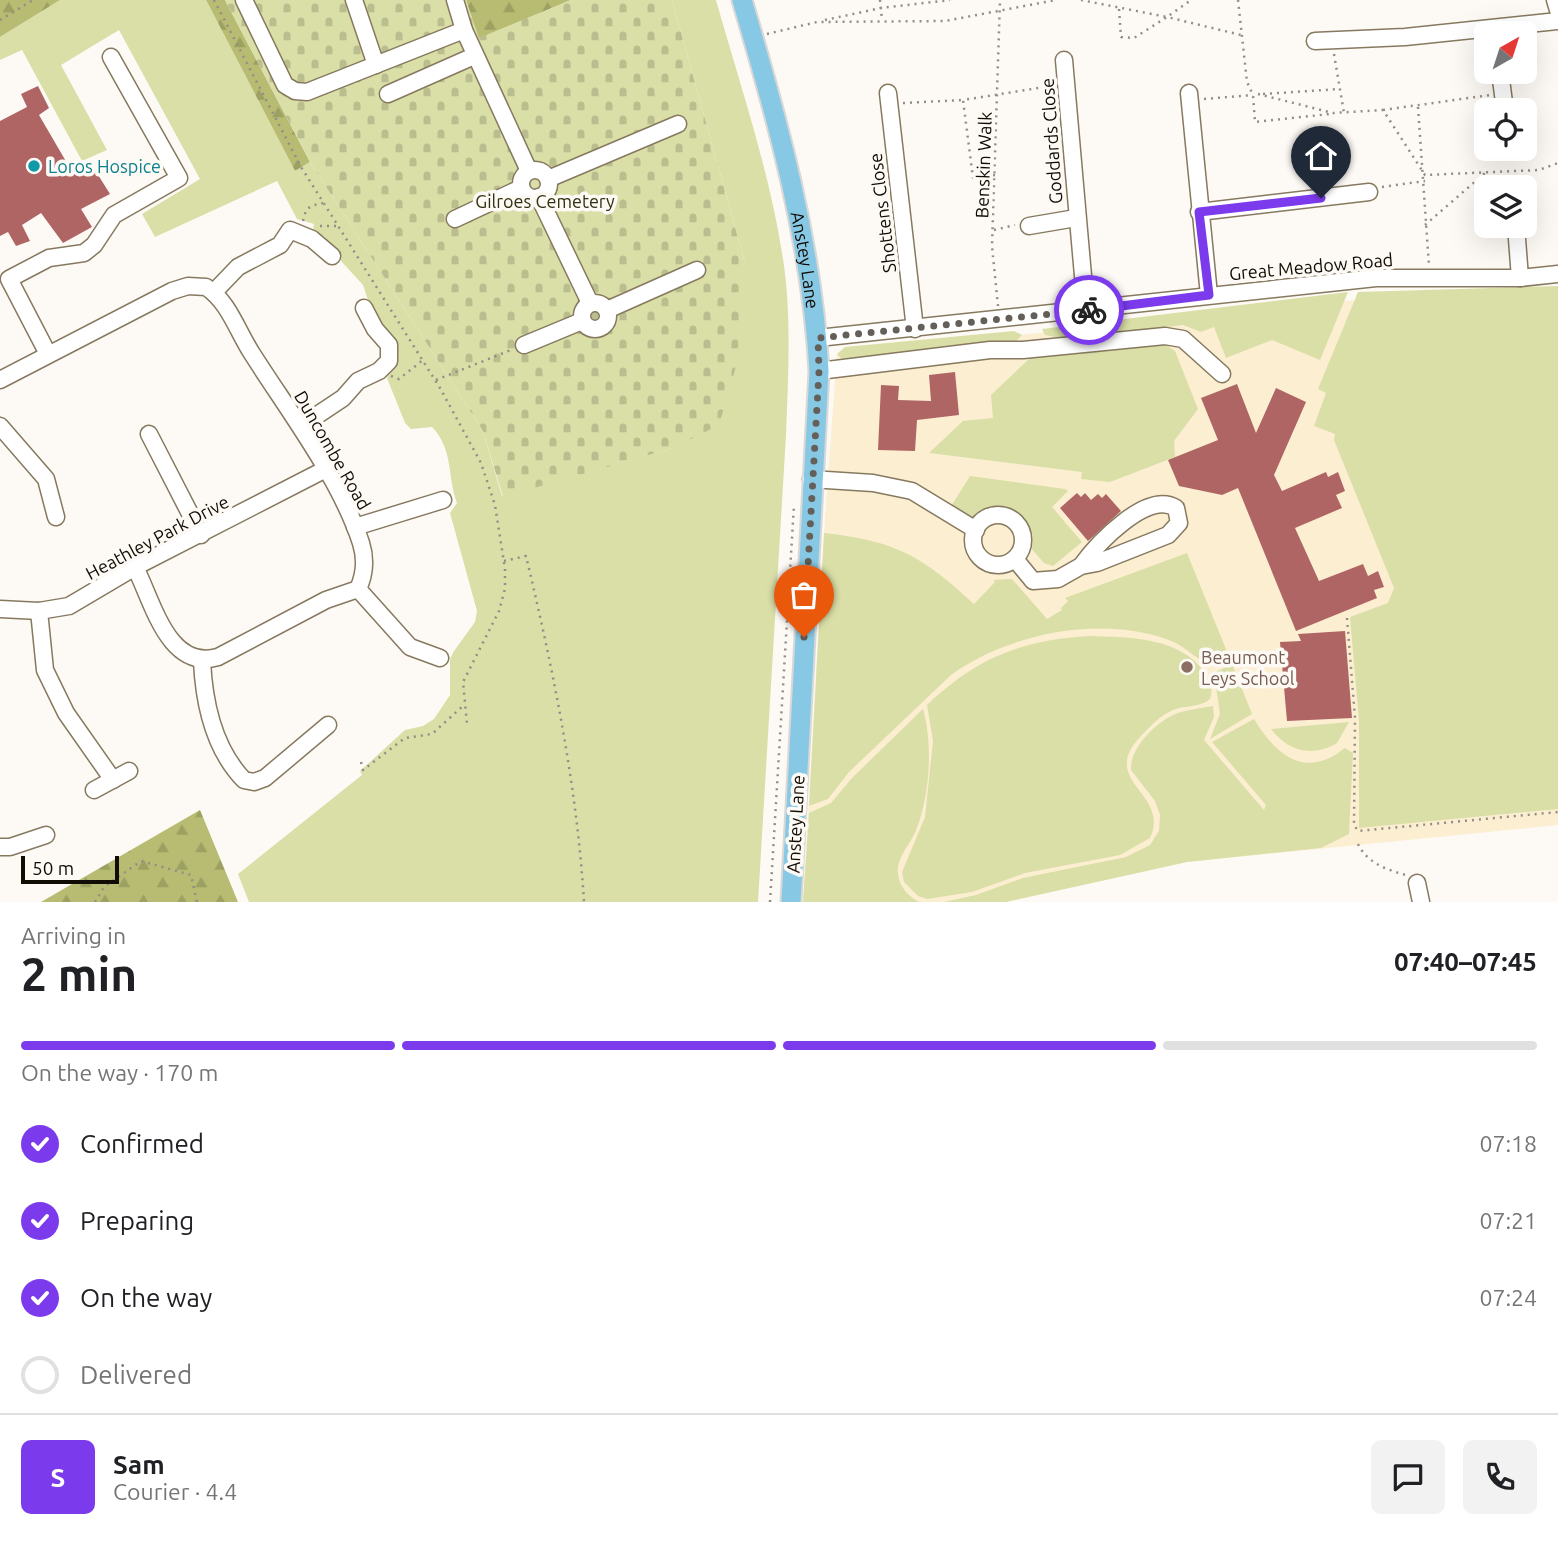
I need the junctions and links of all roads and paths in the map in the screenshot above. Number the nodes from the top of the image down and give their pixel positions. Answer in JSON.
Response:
{"nodes":[{"id":1,"x":33,"y":0,"type":"edge"},
{"id":2,"x":214,"y":0,"type":"edge"},
{"id":3,"x":244,"y":0,"type":"edge"},
{"id":4,"x":354,"y":0,"type":"edge"},
{"id":5,"x":455,"y":0,"type":"edge"},
{"id":6,"x":742,"y":0,"type":"edge"},
{"id":7,"x":880,"y":0,"type":"edge"},
{"id":8,"x":950,"y":0,"type":"edge"},
{"id":9,"x":1000,"y":0,"type":"edge"},
{"id":10,"x":1056,"y":0,"type":"edge"},
{"id":11,"x":1081,"y":0,"type":"edge"},
{"id":12,"x":1191,"y":0,"type":"edge"},
{"id":13,"x":1238,"y":0,"type":"edge"},
{"id":14,"x":1555,"y":0,"type":"edge"},
{"id":15,"x":1098,"y":2,"type":"edge"},
{"id":16,"x":881,"y":8,"type":"junction"},
{"id":17,"x":1119,"y":9,"type":"junction"},
{"id":18,"x":1000,"y":10,"type":"junction"},
{"id":19,"x":1558,"y":10,"type":"edge"},
{"id":20,"x":1167,"y":17,"type":"junction"},
{"id":21,"x":0,"y":20,"type":"edge"},
{"id":22,"x":882,"y":20,"type":"junction"},
{"id":23,"x":1558,"y":21,"type":"edge"},
{"id":24,"x":817,"y":22,"type":"junction"},
{"id":25,"x":1537,"y":24,"type":"edge"},
{"id":26,"x":464,"y":30,"type":"junction"},
{"id":27,"x":1474,"y":32,"type":"edge"},
{"id":28,"x":1241,"y":35,"type":"junction"},
{"id":29,"x":753,"y":37,"type":"junction"},
{"id":30,"x":1332,"y":40,"type":"junction"},
{"id":31,"x":1315,"y":41,"type":"dead end"},
{"id":32,"x":474,"y":56,"type":"junction"},
{"id":33,"x":111,"y":57,"type":"dead end"},
{"id":34,"x":1064,"y":60,"type":"dead end"},
{"id":35,"x":376,"y":65,"type":"junction"},
{"id":36,"x":1066,"y":84,"type":"junction"},
{"id":37,"x":1340,"y":89,"type":"junction"},
{"id":38,"x":1189,"y":93,"type":"joint"},
{"id":39,"x":388,"y":94,"type":"dead end"},
{"id":40,"x":1255,"y":94,"type":"junction"},
{"id":41,"x":998,"y":95,"type":"junction"},
{"id":42,"x":889,"y":99,"type":"joint"},
{"id":43,"x":963,"y":100,"type":"junction"},
{"id":44,"x":1474,"y":104,"type":"edge"},
{"id":45,"x":1418,"y":107,"type":"junction"},
{"id":46,"x":1383,"y":110,"type":"junction"},
{"id":47,"x":1333,"y":113,"type":"junction"},
{"id":48,"x":1344,"y":113,"type":"junction"},
{"id":49,"x":678,"y":124,"type":"dead end"},
{"id":50,"x":1558,"y":163,"type":"edge"},
{"id":51,"x":529,"y":171,"type":"junction"},
{"id":52,"x":1485,"y":173,"type":"junction"},
{"id":53,"x":995,"y":175,"type":"junction"},
{"id":54,"x":1425,"y":175,"type":"junction"},
{"id":55,"x":548,"y":179,"type":"junction"},
{"id":56,"x":1426,"y":181,"type":"junction"},
{"id":57,"x":521,"y":188,"type":"junction"},
{"id":58,"x":1370,"y":192,"type":"joint"},
{"id":59,"x":539,"y":197,"type":"junction"},
{"id":60,"x":323,"y":203,"type":"junction"},
{"id":61,"x":1199,"y":212,"type":"junction"},
{"id":62,"x":1076,"y":218,"type":"junction"},
{"id":63,"x":455,"y":219,"type":"dead end"},
{"id":64,"x":1425,"y":225,"type":"junction"},
{"id":65,"x":1029,"y":226,"type":"joint"},
{"id":66,"x":993,"y":230,"type":"junction"},
{"id":67,"x":295,"y":231,"type":"junction"},
{"id":68,"x":1517,"y":238,"type":"edge"},
{"id":69,"x":332,"y":256,"type":"dead end"},
{"id":70,"x":697,"y":271,"type":"dead end"},
{"id":71,"x":1558,"y":274,"type":"edge"},
{"id":72,"x":1430,"y":276,"type":"junction"},
{"id":73,"x":1520,"y":278,"type":"junction"},
{"id":74,"x":214,"y":292,"type":"junction"},
{"id":75,"x":1209,"y":295,"type":"junction"},
{"id":76,"x":590,"y":303,"type":"junction"},
{"id":77,"x":364,"y":308,"type":"dead end"},
{"id":78,"x":607,"y":310,"type":"junction"},
{"id":79,"x":1086,"y":310,"type":"junction"},
{"id":80,"x":999,"y":320,"type":"junction"},
{"id":81,"x":582,"y":321,"type":"junction"},
{"id":82,"x":915,"y":329,"type":"junction"},
{"id":83,"x":818,"y":338,"type":"junction"},
{"id":84,"x":524,"y":345,"type":"joint"},
{"id":85,"x":48,"y":354,"type":"junction"},
{"id":86,"x":422,"y":360,"type":"junction"},
{"id":87,"x":379,"y":371,"type":"junction"},
{"id":88,"x":819,"y":371,"type":"junction"},
{"id":89,"x":1222,"y":374,"type":"dead end"},
{"id":90,"x":0,"y":380,"type":"edge"},
{"id":91,"x":435,"y":380,"type":"junction"},
{"id":92,"x":0,"y":426,"type":"edge"},
{"id":93,"x":300,"y":426,"type":"junction"},
{"id":94,"x":149,"y":434,"type":"dead end"},
{"id":95,"x":324,"y":470,"type":"junction"},
{"id":96,"x":811,"y":478,"type":"junction"},
{"id":97,"x":795,"y":495,"type":"dead end"},
{"id":98,"x":443,"y":500,"type":"dead end"},
{"id":99,"x":56,"y":517,"type":"dead end"},
{"id":100,"x":355,"y":527,"type":"junction"},
{"id":101,"x":976,"y":530,"type":"junction"},
{"id":102,"x":201,"y":535,"type":"junction"},
{"id":103,"x":1015,"y":559,"type":"junction"},
{"id":104,"x":504,"y":561,"type":"junction"},
{"id":105,"x":1081,"y":566,"type":"junction"},
{"id":106,"x":135,"y":567,"type":"junction"},
{"id":107,"x":358,"y":589,"type":"junction"},
{"id":108,"x":0,"y":609,"type":"edge"},
{"id":109,"x":39,"y":611,"type":"junction"},
{"id":110,"x":1347,"y":618,"type":"dead end"},
{"id":111,"x":440,"y":658,"type":"dead end"},
{"id":112,"x":202,"y":661,"type":"junction"},
{"id":113,"x":464,"y":705,"type":"junction"},
{"id":114,"x":467,"y":724,"type":"dead end"},
{"id":115,"x":328,"y":725,"type":"dead end"},
{"id":116,"x":361,"y":762,"type":"dead end"},
{"id":117,"x":129,"y":771,"type":"dead end"},
{"id":118,"x":113,"y":780,"type":"junction"},
{"id":119,"x":94,"y":790,"type":"dead end"},
{"id":120,"x":1558,"y":812,"type":"edge"},
{"id":121,"x":46,"y":835,"type":"dead end"},
{"id":122,"x":1358,"y":844,"type":"dead end"},
{"id":123,"x":0,"y":847,"type":"edge"},
{"id":124,"x":1417,"y":883,"type":"joint"},
{"id":125,"x":95,"y":902,"type":"edge"},
{"id":126,"x":197,"y":902,"type":"edge"},
{"id":127,"x":584,"y":902,"type":"edge"},
{"id":128,"x":769,"y":902,"type":"edge"},
{"id":129,"x":791,"y":902,"type":"edge"},
{"id":130,"x":1421,"y":902,"type":"edge"}],
"edges":[{"from":1,"to":21,"type":"path"},
{"from":2,"to":60,"type":"path"},
{"from":3,"to":35,"type":"street"},
{"from":4,"to":35,"type":"street"},
{"from":5,"to":26,"type":"street"},
{"from":6,"to":29,"type":"main road","name":"Anstey Lane"},
{"from":7,"to":16,"type":"path"},
{"from":8,"to":16,"type":"path"},
{"from":9,"to":18,"type":"path","name":"Benskin Walk"},
{"from":10,"to":18,"type":"path"},
{"from":11,"to":15,"type":"path"},
{"from":12,"to":20,"type":"path"},
{"from":13,"to":28,"type":"path"},
{"from":14,"to":19,"type":"street"},
{"from":15,"to":17,"type":"path"},
{"from":16,"to":22,"type":"path"},
{"from":16,"to":24,"type":"path"},
{"from":17,"to":20,"type":"path"},
{"from":17,"to":20,"type":"path"},
{"from":18,"to":22,"type":"path"},
{"from":18,"to":41,"type":"path","name":"Benskin Walk"},
{"from":20,"to":28,"type":"path"},
{"from":22,"to":24,"type":"path"},
{"from":23,"to":25,"type":"street"},
{"from":24,"to":29,"type":"path"},
{"from":26,"to":32,"type":"street"},
{"from":26,"to":35,"type":"street"},
{"from":27,"to":30,"type":"street"},
{"from":28,"to":40,"type":"path"},
{"from":29,"to":83,"type":"main road","name":"Anstey Lane"},
{"from":30,"to":31,"type":"street"},
{"from":30,"to":37,"type":"path"},
{"from":32,"to":39,"type":"street"},
{"from":32,"to":51,"type":"street"},
{"from":33,"to":85,"type":"street"},
{"from":34,"to":36,"type":"street","name":"Goddards Close"},
{"from":36,"to":41,"type":"path"},
{"from":36,"to":62,"type":"street","name":"Goddards Close"},
{"from":37,"to":40,"type":"path"},
{"from":37,"to":48,"type":"path"},
{"from":38,"to":40,"type":"path"},
{"from":38,"to":61,"type":"street"},
{"from":40,"to":47,"type":"path"},
{"from":40,"to":47,"type":"path"},
{"from":41,"to":43,"type":"path"},
{"from":41,"to":53,"type":"path","name":"Benskin Walk"},
{"from":42,"to":43,"type":"path"},
{"from":42,"to":82,"type":"street","name":"Shottens Close"},
{"from":43,"to":53,"type":"path"},
{"from":44,"to":45,"type":"path"},
{"from":45,"to":46,"type":"path"},
{"from":45,"to":54,"type":"path"},
{"from":46,"to":48,"type":"path"},
{"from":46,"to":54,"type":"path"},
{"from":47,"to":48,"type":"path"},
{"from":49,"to":55,"type":"street"},
{"from":50,"to":52,"type":"path"},
{"from":51,"to":55,"type":"street"},
{"from":51,"to":57,"type":"street"},
{"from":52,"to":54,"type":"path"},
{"from":52,"to":64,"type":"path"},
{"from":53,"to":66,"type":"path","name":"Benskin Walk"},
{"from":54,"to":56,"type":"path"},
{"from":55,"to":59,"type":"street"},
{"from":56,"to":58,"type":"path"},
{"from":56,"to":64,"type":"path"},
{"from":57,"to":59,"type":"street"},
{"from":57,"to":63,"type":"street"},
{"from":58,"to":61,"type":"street"},
{"from":59,"to":76,"type":"street"},
{"from":60,"to":67,"type":"path"},
{"from":60,"to":86,"type":"path"},
{"from":61,"to":75,"type":"street"},
{"from":62,"to":65,"type":"street","name":"Goddards Close"},
{"from":62,"to":79,"type":"street","name":"Goddards Close"},
{"from":64,"to":72,"type":"path"},
{"from":65,"to":66,"type":"path"},
{"from":66,"to":80,"type":"path","name":"Benskin Walk"},
{"from":67,"to":69,"type":"street"},
{"from":67,"to":74,"type":"street"},
{"from":68,"to":73,"type":"street"},
{"from":70,"to":78,"type":"street"},
{"from":71,"to":73,"type":"street","name":"Great Meadow Road"},
{"from":72,"to":73,"type":"street","name":"Great Meadow Road"},
{"from":72,"to":75,"type":"street","name":"Great Meadow Road"},
{"from":74,"to":85,"type":"street"},
{"from":74,"to":93,"type":"street","name":"Duncombe Road"},
{"from":75,"to":79,"type":"street","name":"Great Meadow Road"},
{"from":76,"to":78,"type":"street"},
{"from":76,"to":81,"type":"street"},
{"from":77,"to":87,"type":"street"},
{"from":78,"to":81,"type":"street"},
{"from":79,"to":80,"type":"street","name":"Great Meadow Road"},
{"from":80,"to":82,"type":"street","name":"Great Meadow Road"},
{"from":81,"to":84,"type":"street"},
{"from":82,"to":83,"type":"street","name":"Great Meadow Road"},
{"from":83,"to":88,"type":"main road","name":"Anstey Lane"},
{"from":84,"to":91,"type":"path"},
{"from":85,"to":90,"type":"street"},
{"from":86,"to":87,"type":"path"},
{"from":86,"to":91,"type":"path"},
{"from":87,"to":93,"type":"street"},
{"from":88,"to":89,"type":"street"},
{"from":88,"to":96,"type":"main road","name":"Anstey Lane"},
{"from":91,"to":104,"type":"path"},
{"from":92,"to":99,"type":"street"},
{"from":93,"to":95,"type":"street","name":"Duncombe Road"},
{"from":94,"to":102,"type":"street"},
{"from":95,"to":100,"type":"street","name":"Duncombe Road"},
{"from":95,"to":102,"type":"street","name":"Heathley Park Drive"},
{"from":96,"to":101,"type":"street"},
{"from":96,"to":129,"type":"main road","name":"Anstey Lane"},
{"from":97,"to":128,"type":"path"},
{"from":98,"to":100,"type":"street"},
{"from":100,"to":107,"type":"street","name":"Duncombe Road"},
{"from":101,"to":103,"type":"street"},
{"from":101,"to":103,"type":"street"},
{"from":102,"to":106,"type":"street","name":"Heathley Park Drive"},
{"from":103,"to":105,"type":"street"},
{"from":104,"to":113,"type":"path"},
{"from":104,"to":127,"type":"path"},
{"from":105,"to":105,"type":"street"},
{"from":106,"to":109,"type":"street","name":"Heathley Park Drive"},
{"from":106,"to":112,"type":"street"},
{"from":107,"to":111,"type":"street"},
{"from":107,"to":112,"type":"street"},
{"from":108,"to":109,"type":"street","name":"Heathley Park Drive"},
{"from":109,"to":118,"type":"street"},
{"from":110,"to":120,"type":"path"},
{"from":112,"to":115,"type":"street"},
{"from":113,"to":114,"type":"path"},
{"from":113,"to":116,"type":"path"},
{"from":117,"to":118,"type":"street"},
{"from":118,"to":119,"type":"street"},
{"from":121,"to":123,"type":"street"},
{"from":122,"to":124,"type":"path"},
{"from":124,"to":130,"type":"street"},
{"from":125,"to":126,"type":"path"}]}
